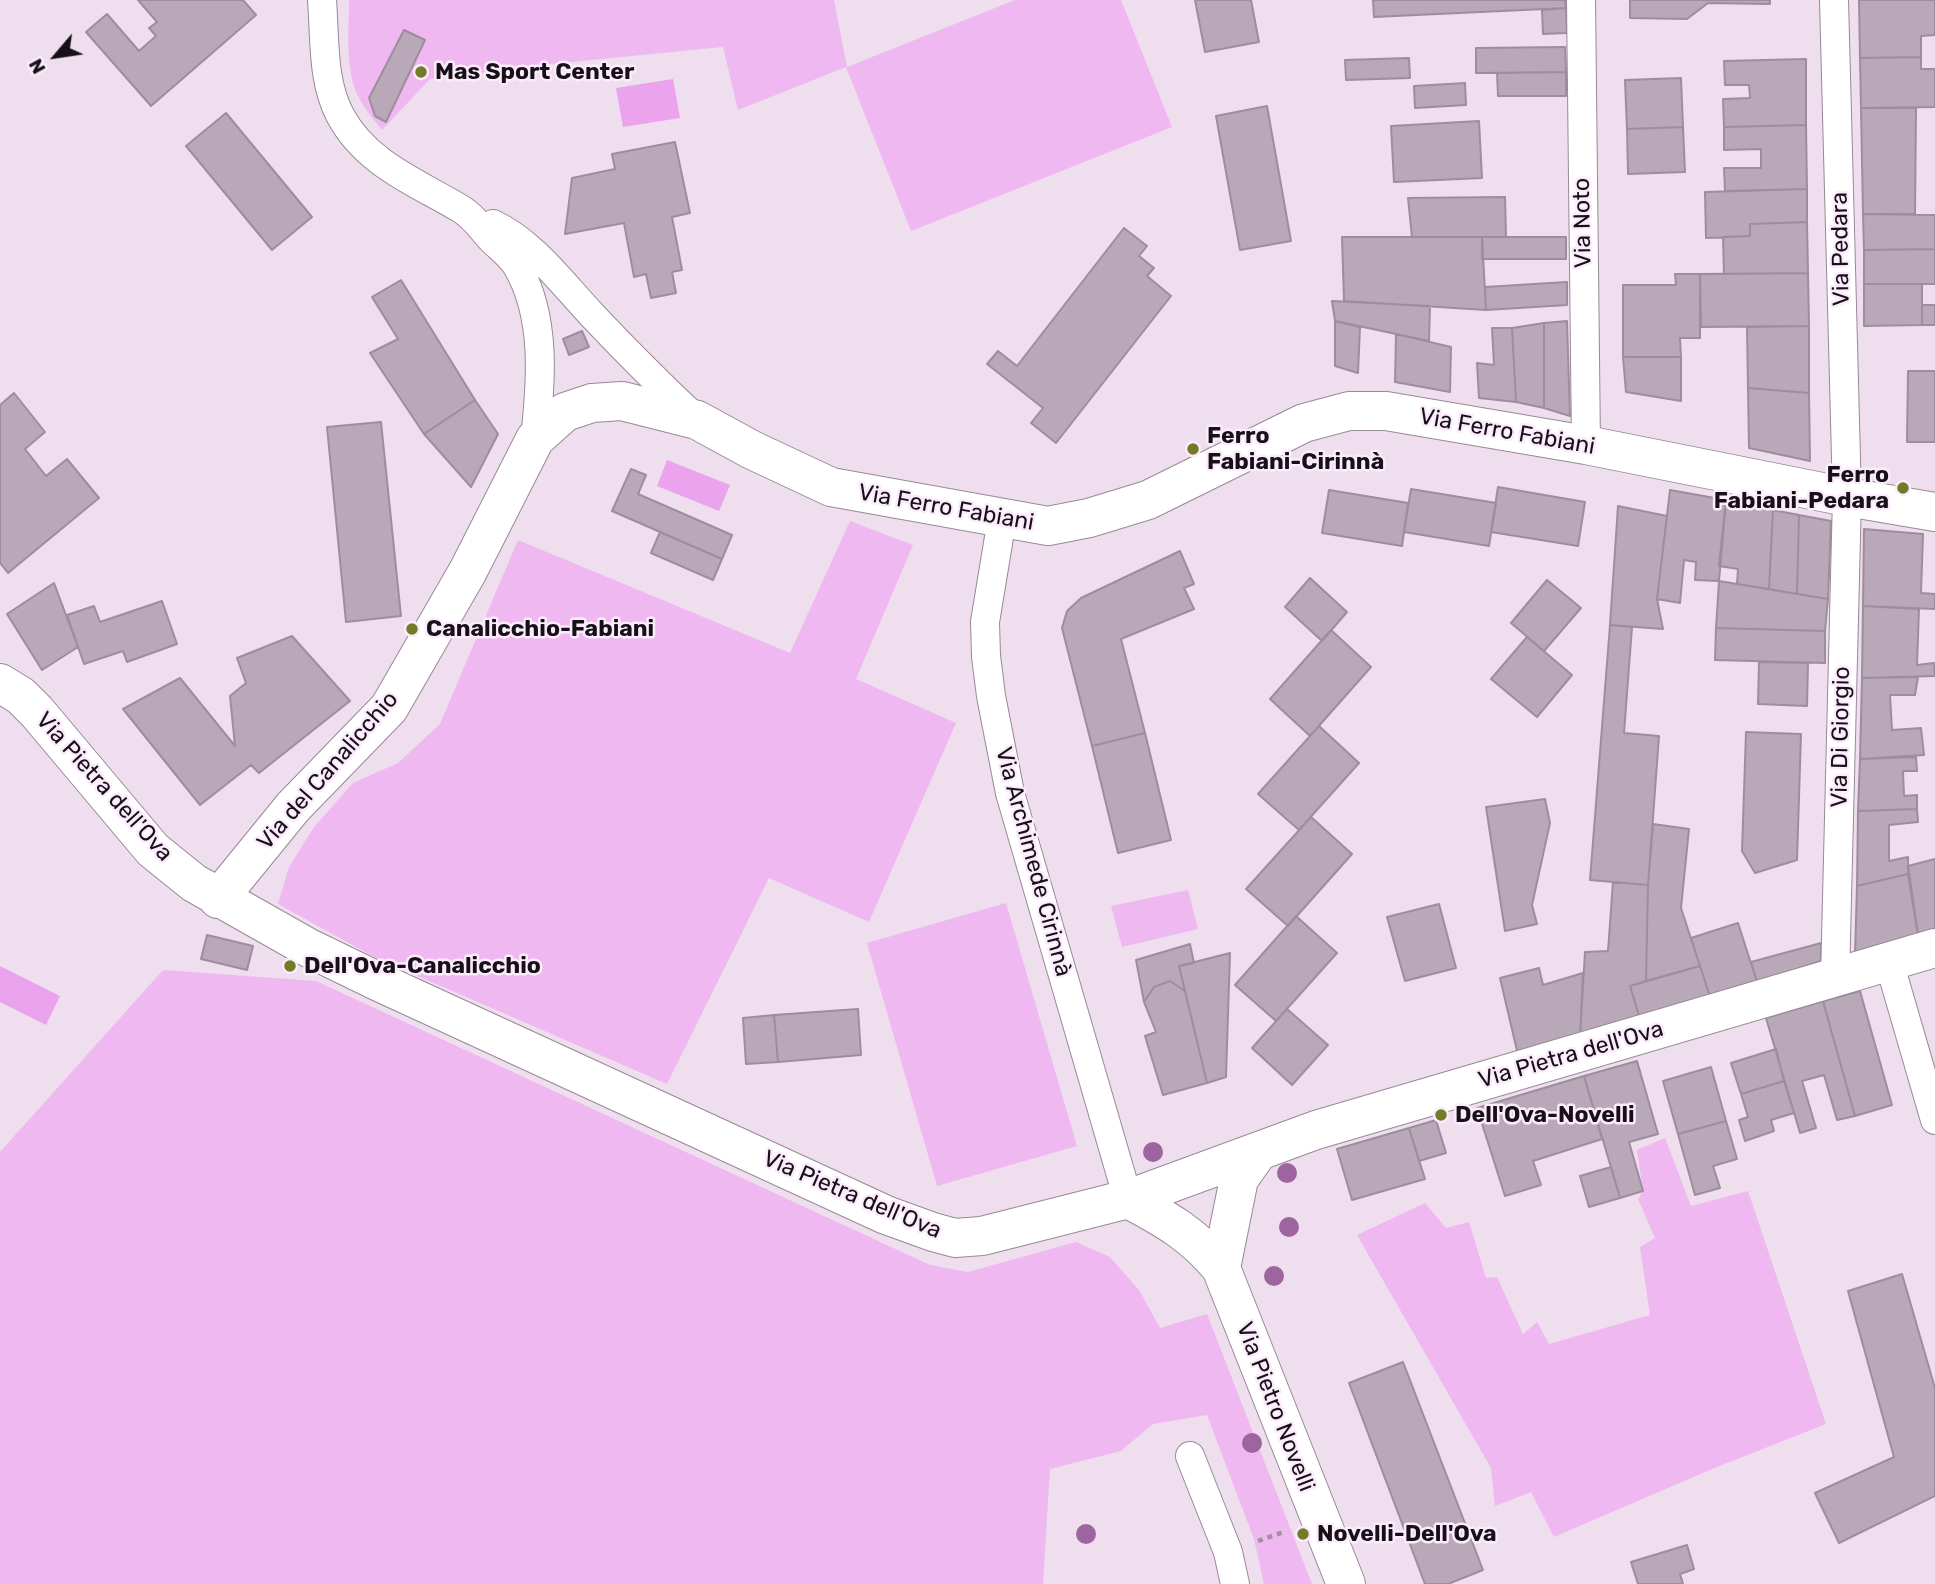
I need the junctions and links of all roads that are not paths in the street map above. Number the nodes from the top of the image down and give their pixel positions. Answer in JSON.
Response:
{"nodes":[{"id":1,"x":322,"y":0,"type":"edge"},
{"id":2,"x":1581,"y":0,"type":"edge"},
{"id":3,"x":1834,"y":0,"type":"edge"},
{"id":4,"x":465,"y":211,"type":"junction"},
{"id":5,"x":697,"y":420,"type":"junction"},
{"id":6,"x":535,"y":439,"type":"junction"},
{"id":7,"x":1586,"y":445,"type":"junction"},
{"id":8,"x":1847,"y":497,"type":"junction"},
{"id":9,"x":1935,"y":512,"type":"edge"},
{"id":10,"x":1002,"y":519,"type":"junction"},
{"id":11,"x":0,"y":660,"type":"edge"},
{"id":12,"x":11,"y":689,"type":"edge"},
{"id":13,"x":218,"y":899,"type":"junction"},
{"id":14,"x":1935,"y":948,"type":"edge"},
{"id":15,"x":1889,"y":962,"type":"junction"},
{"id":16,"x":1835,"y":978,"type":"junction"},
{"id":17,"x":1935,"y":1120,"type":"edge"},
{"id":18,"x":1258,"y":1152,"type":"junction"},
{"id":19,"x":1128,"y":1199,"type":"junction"},
{"id":20,"x":1222,"y":1268,"type":"junction"},
{"id":21,"x":1190,"y":1456,"type":"dead end"},
{"id":22,"x":1235,"y":1584,"type":"edge"},
{"id":23,"x":1346,"y":1584,"type":"edge"}],
"edges":[{"from":1,"to":4,"type":"street","name":"Via del Canalicchio"},
{"from":2,"to":7,"type":"street","name":"Via Noto"},
{"from":3,"to":8,"type":"street","name":"Via Pedara"},
{"from":4,"to":5,"type":"street"},
{"from":4,"to":6,"type":"street","name":"Via del Canalicchio"},
{"from":5,"to":6,"type":"main road","name":"Via Ferro Fabiani"},
{"from":5,"to":10,"type":"main road","name":"Via Ferro Fabiani"},
{"from":6,"to":13,"type":"main road","name":"Via del Canalicchio"},
{"from":7,"to":8,"type":"main road","name":"Via Ferro Fabiani"},
{"from":7,"to":10,"type":"main road","name":"Via Ferro Fabiani"},
{"from":8,"to":9,"type":"main road","name":"Via Ferro Fabiani"},
{"from":8,"to":16,"type":"street","name":"Via Di Giorgio"},
{"from":10,"to":19,"type":"street","name":"Via Archimede Cirinnà"},
{"from":11,"to":12,"type":"main road","name":"Via Pietra dell'Ova"},
{"from":12,"to":13,"type":"main road","name":"Via Pietra dell'Ova"},
{"from":13,"to":19,"type":"main road","name":"Via Pietra dell'Ova"},
{"from":14,"to":15,"type":"main road","name":"Via Pietra dell'Ova"},
{"from":15,"to":16,"type":"main road","name":"Via Pietra dell'Ova"},
{"from":15,"to":17,"type":"street"},
{"from":16,"to":18,"type":"main road","name":"Via Pietra dell'Ova"},
{"from":18,"to":19,"type":"main road","name":"Via Pietra dell'Ova"},
{"from":18,"to":20,"type":"main road"},
{"from":19,"to":20,"type":"main road"},
{"from":20,"to":23,"type":"main road","name":"Via Pietro Novelli"},
{"from":21,"to":22,"type":"street"}]}
